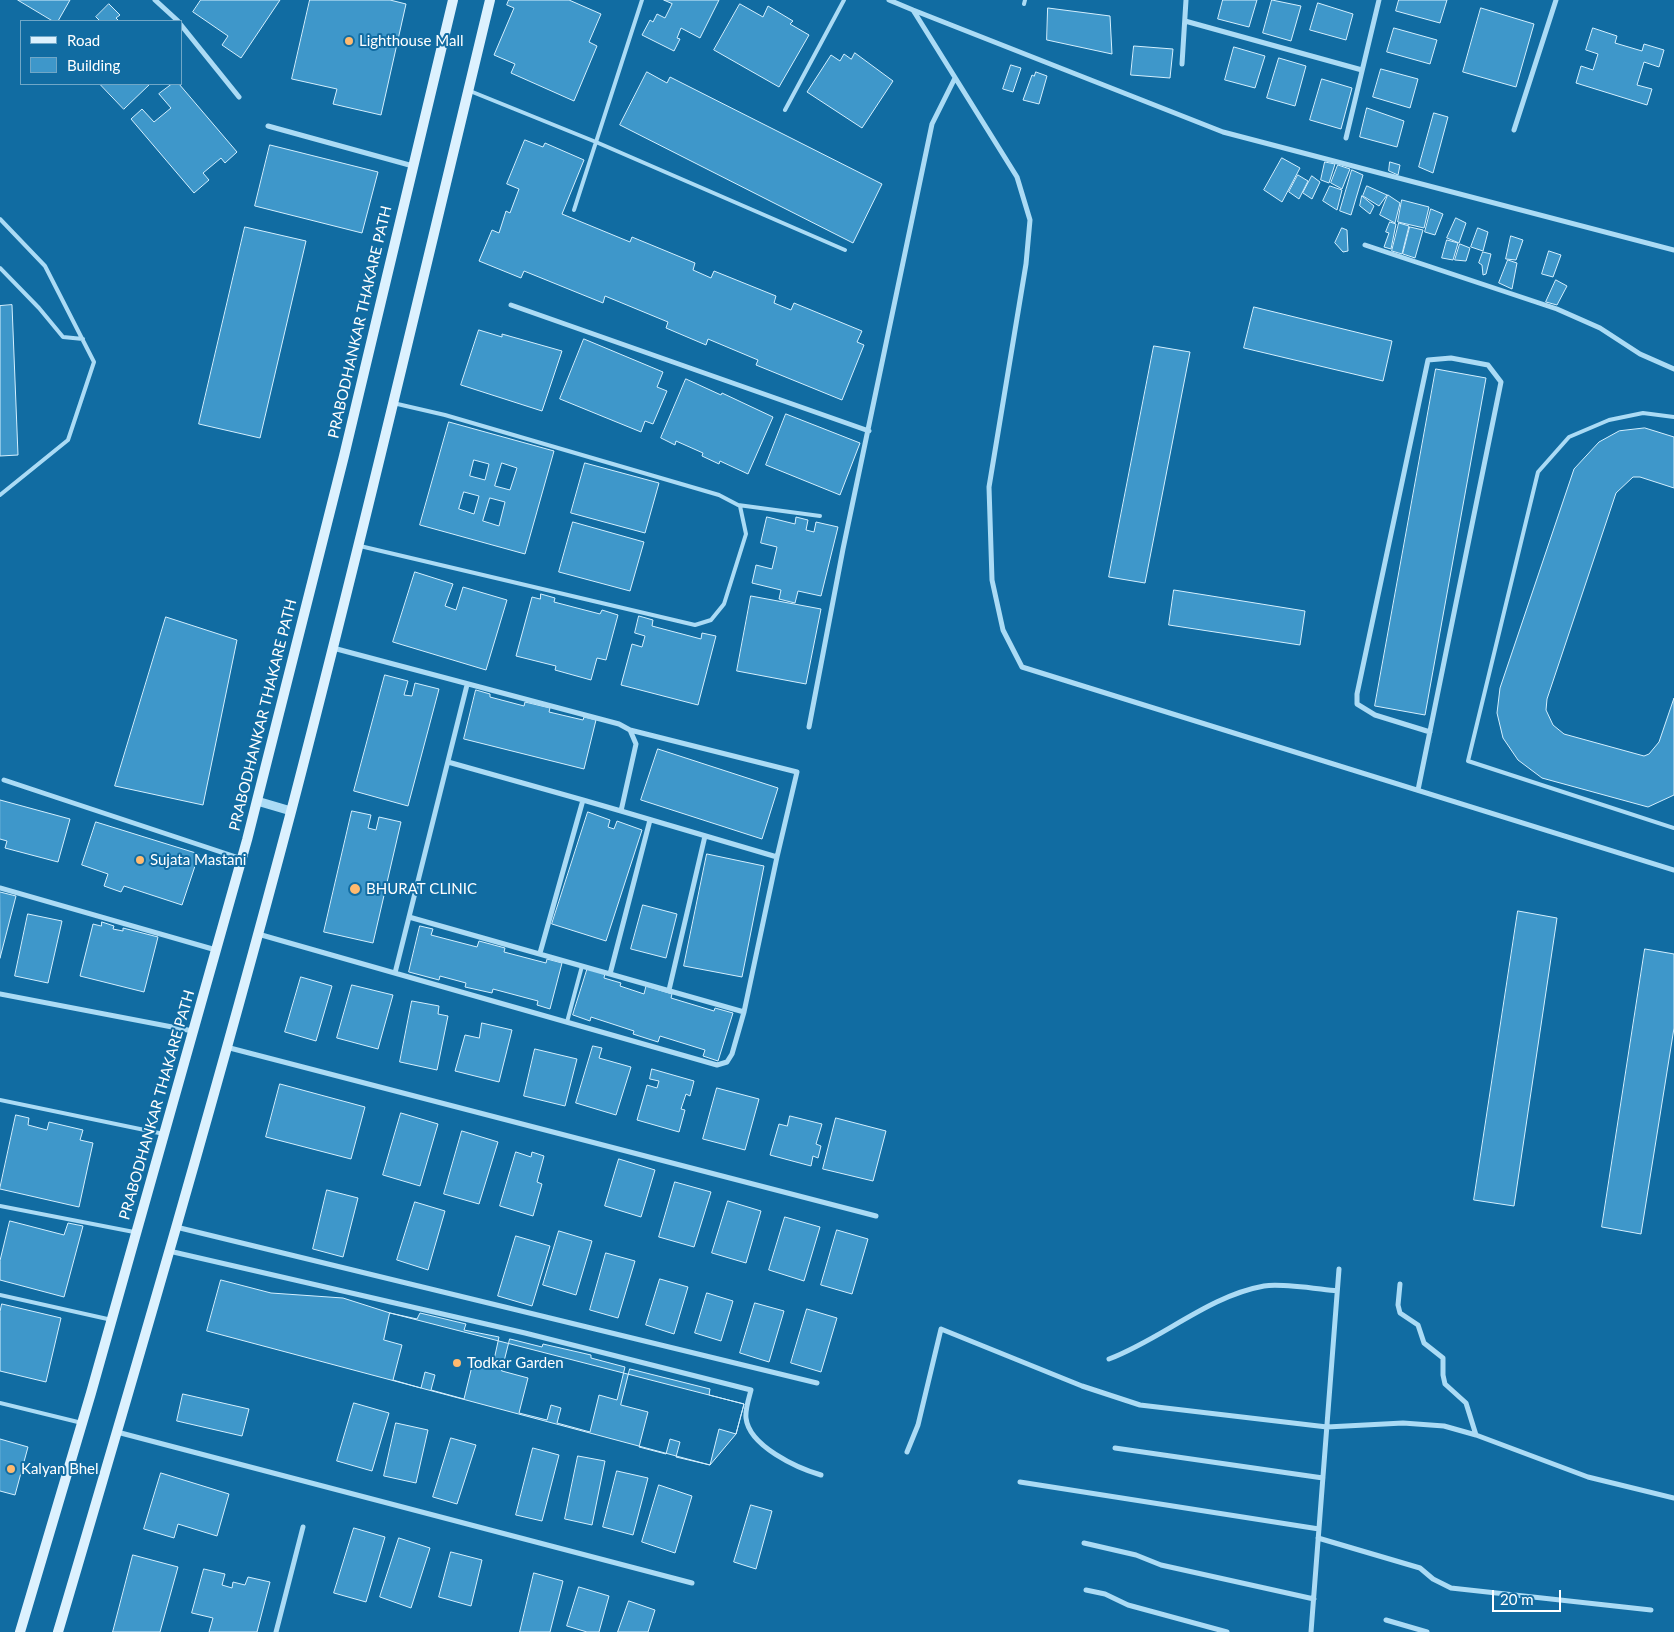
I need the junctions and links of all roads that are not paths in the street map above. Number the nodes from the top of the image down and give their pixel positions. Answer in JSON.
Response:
{"nodes":[{"id":1,"x":155,"y":0,"type":"edge"},
{"id":2,"x":453,"y":0,"type":"edge"},
{"id":3,"x":490,"y":0,"type":"edge"},
{"id":4,"x":642,"y":0,"type":"edge"},
{"id":5,"x":844,"y":0,"type":"edge"},
{"id":6,"x":889,"y":0,"type":"edge"},
{"id":7,"x":1186,"y":0,"type":"edge"},
{"id":8,"x":1379,"y":0,"type":"edge"},
{"id":9,"x":1556,"y":0,"type":"edge"},
{"id":10,"x":913,"y":10,"type":"junction"},
{"id":11,"x":177,"y":20,"type":"edge"},
{"id":12,"x":1185,"y":21,"type":"junction"},
{"id":13,"x":182,"y":26,"type":"edge"},
{"id":14,"x":1182,"y":64,"type":"dead end"},
{"id":15,"x":1362,"y":70,"type":"junction"},
{"id":16,"x":954,"y":78,"type":"junction"},
{"id":17,"x":468,"y":90,"type":"junction"},
{"id":18,"x":239,"y":97,"type":"dead end"},
{"id":19,"x":785,"y":110,"type":"dead end"},
{"id":20,"x":268,"y":126,"type":"dead end"},
{"id":21,"x":1514,"y":130,"type":"dead end"},
{"id":22,"x":1346,"y":138,"type":"dead end"},
{"id":23,"x":596,"y":142,"type":"junction"},
{"id":24,"x":413,"y":166,"type":"junction"},
{"id":25,"x":574,"y":210,"type":"dead end"},
{"id":26,"x":0,"y":219,"type":"edge"},
{"id":27,"x":1365,"y":245,"type":"dead end"},
{"id":28,"x":845,"y":250,"type":"dead end"},
{"id":29,"x":1674,"y":250,"type":"edge"},
{"id":30,"x":0,"y":268,"type":"edge"},
{"id":31,"x":511,"y":305,"type":"dead end"},
{"id":32,"x":82,"y":340,"type":"junction"},
{"id":33,"x":1674,"y":369,"type":"edge"},
{"id":34,"x":394,"y":403,"type":"junction"},
{"id":35,"x":1674,"y":416,"type":"edge"},
{"id":36,"x":869,"y":431,"type":"junction"},
{"id":37,"x":0,"y":495,"type":"edge"},
{"id":38,"x":736,"y":504,"type":"junction"},
{"id":39,"x":820,"y":516,"type":"dead end"},
{"id":40,"x":358,"y":545,"type":"junction"},
{"id":41,"x":333,"y":648,"type":"junction"},
{"id":42,"x":467,"y":684,"type":"junction"},
{"id":43,"x":809,"y":727,"type":"dead end"},
{"id":44,"x":630,"y":730,"type":"junction"},
{"id":45,"x":1430,"y":732,"type":"junction"},
{"id":46,"x":448,"y":762,"type":"junction"},
{"id":47,"x":4,"y":780,"type":"dead end"},
{"id":48,"x":1418,"y":790,"type":"junction"},
{"id":49,"x":583,"y":800,"type":"junction"},
{"id":50,"x":257,"y":801,"type":"junction"},
{"id":51,"x":621,"y":810,"type":"junction"},
{"id":52,"x":291,"y":811,"type":"junction"},
{"id":53,"x":650,"y":820,"type":"junction"},
{"id":54,"x":1674,"y":828,"type":"edge"},
{"id":55,"x":705,"y":836,"type":"junction"},
{"id":56,"x":777,"y":857,"type":"junction"},
{"id":57,"x":242,"y":859,"type":"junction"},
{"id":58,"x":1674,"y":870,"type":"edge"},
{"id":59,"x":0,"y":888,"type":"edge"},
{"id":60,"x":409,"y":917,"type":"junction"},
{"id":61,"x":258,"y":934,"type":"junction"},
{"id":62,"x":216,"y":950,"type":"junction"},
{"id":63,"x":540,"y":953,"type":"junction"},
{"id":64,"x":582,"y":966,"type":"junction"},
{"id":65,"x":395,"y":973,"type":"junction"},
{"id":66,"x":610,"y":974,"type":"junction"},
{"id":67,"x":669,"y":990,"type":"junction"},
{"id":68,"x":0,"y":994,"type":"edge"},
{"id":69,"x":744,"y":1012,"type":"junction"},
{"id":70,"x":567,"y":1022,"type":"junction"},
{"id":71,"x":193,"y":1031,"type":"junction"},
{"id":72,"x":226,"y":1047,"type":"junction"},
{"id":73,"x":0,"y":1100,"type":"edge"},
{"id":74,"x":164,"y":1134,"type":"junction"},
{"id":75,"x":0,"y":1206,"type":"edge"},
{"id":76,"x":876,"y":1216,"type":"dead end"},
{"id":77,"x":175,"y":1227,"type":"junction"},
{"id":78,"x":136,"y":1232,"type":"junction"},
{"id":79,"x":169,"y":1250,"type":"junction"},
{"id":80,"x":1339,"y":1269,"type":"dead end"},
{"id":81,"x":1400,"y":1284,"type":"dead end"},
{"id":82,"x":1337,"y":1291,"type":"junction"},
{"id":83,"x":0,"y":1295,"type":"edge"},
{"id":84,"x":112,"y":1320,"type":"junction"},
{"id":85,"x":1109,"y":1359,"type":"dead end"},
{"id":86,"x":817,"y":1383,"type":"dead end"},
{"id":87,"x":0,"y":1403,"type":"edge"},
{"id":88,"x":82,"y":1423,"type":"junction"},
{"id":89,"x":1327,"y":1427,"type":"junction"},
{"id":90,"x":117,"y":1432,"type":"junction"},
{"id":91,"x":1476,"y":1435,"type":"junction"},
{"id":92,"x":1115,"y":1448,"type":"dead end"},
{"id":93,"x":907,"y":1452,"type":"dead end"},
{"id":94,"x":821,"y":1475,"type":"dead end"},
{"id":95,"x":1323,"y":1478,"type":"junction"},
{"id":96,"x":1020,"y":1482,"type":"dead end"},
{"id":97,"x":1674,"y":1498,"type":"edge"},
{"id":98,"x":303,"y":1527,"type":"dead end"},
{"id":99,"x":1319,"y":1529,"type":"junction"},
{"id":100,"x":1318,"y":1538,"type":"junction"},
{"id":101,"x":1084,"y":1543,"type":"dead end"},
{"id":102,"x":692,"y":1584,"type":"dead end"},
{"id":103,"x":1086,"y":1590,"type":"dead end"},
{"id":104,"x":1314,"y":1599,"type":"junction"},
{"id":105,"x":1651,"y":1610,"type":"dead end"},
{"id":106,"x":1386,"y":1620,"type":"dead end"},
{"id":107,"x":20,"y":1632,"type":"edge"},
{"id":108,"x":58,"y":1632,"type":"edge"},
{"id":109,"x":276,"y":1632,"type":"edge"},
{"id":110,"x":1227,"y":1632,"type":"edge"},
{"id":111,"x":1311,"y":1632,"type":"edge"},
{"id":112,"x":1427,"y":1632,"type":"edge"}],
"edges":[{"from":1,"to":11,"type":"street"},
{"from":2,"to":24,"type":"main road","name":"PRABODHANKAR THAKARE PATH"},
{"from":3,"to":17,"type":"main road"},
{"from":4,"to":23,"type":"lane"},
{"from":5,"to":19,"type":"lane"},
{"from":6,"to":10,"type":"street"},
{"from":7,"to":12,"type":"street"},
{"from":8,"to":15,"type":"street"},
{"from":9,"to":21,"type":"street"},
{"from":10,"to":16,"type":"street"},
{"from":10,"to":29,"type":"street"},
{"from":12,"to":14,"type":"street"},
{"from":12,"to":15,"type":"street"},
{"from":13,"to":18,"type":"street"},
{"from":15,"to":22,"type":"street"},
{"from":16,"to":36,"type":"street"},
{"from":16,"to":48,"type":"street"},
{"from":17,"to":23,"type":"lane"},
{"from":17,"to":34,"type":"main road"},
{"from":20,"to":24,"type":"street"},
{"from":23,"to":25,"type":"lane"},
{"from":23,"to":28,"type":"lane"},
{"from":24,"to":50,"type":"main road","name":"PRABODHANKAR THAKARE PATH"},
{"from":26,"to":32,"type":"lane"},
{"from":27,"to":33,"type":"street"},
{"from":30,"to":32,"type":"lane"},
{"from":31,"to":36,"type":"street"},
{"from":32,"to":37,"type":"lane"},
{"from":34,"to":38,"type":"lane"},
{"from":34,"to":40,"type":"main road"},
{"from":35,"to":54,"type":"lane"},
{"from":36,"to":43,"type":"street"},
{"from":38,"to":39,"type":"lane"},
{"from":38,"to":40,"type":"lane"},
{"from":40,"to":41,"type":"main road"},
{"from":41,"to":42,"type":"street"},
{"from":41,"to":52,"type":"main road"},
{"from":42,"to":44,"type":"street"},
{"from":42,"to":46,"type":"street"},
{"from":44,"to":51,"type":"street"},
{"from":44,"to":56,"type":"street"},
{"from":45,"to":45,"type":"street"},
{"from":45,"to":48,"type":"street"},
{"from":46,"to":49,"type":"street"},
{"from":46,"to":60,"type":"street"},
{"from":47,"to":57,"type":"street"},
{"from":48,"to":58,"type":"street"},
{"from":49,"to":51,"type":"street"},
{"from":49,"to":63,"type":"street"},
{"from":50,"to":52,"type":"street"},
{"from":50,"to":57,"type":"main road","name":"PRABODHANKAR THAKARE PATH"},
{"from":51,"to":53,"type":"street"},
{"from":52,"to":61,"type":"main road"},
{"from":53,"to":55,"type":"street"},
{"from":53,"to":66,"type":"street"},
{"from":55,"to":56,"type":"street"},
{"from":55,"to":67,"type":"street"},
{"from":56,"to":69,"type":"street"},
{"from":57,"to":62,"type":"main road","name":"PRABODHANKAR THAKARE PATH"},
{"from":59,"to":62,"type":"street"},
{"from":60,"to":63,"type":"street"},
{"from":60,"to":65,"type":"street"},
{"from":61,"to":65,"type":"street"},
{"from":61,"to":72,"type":"main road"},
{"from":62,"to":71,"type":"main road","name":"PRABODHANKAR THAKARE PATH"},
{"from":63,"to":64,"type":"street"},
{"from":64,"to":66,"type":"street"},
{"from":64,"to":70,"type":"lane"},
{"from":65,"to":70,"type":"street"},
{"from":66,"to":67,"type":"street"},
{"from":67,"to":69,"type":"street"},
{"from":68,"to":71,"type":"street"},
{"from":69,"to":70,"type":"street"},
{"from":71,"to":74,"type":"main road","name":"PRABODHANKAR THAKARE PATH"},
{"from":72,"to":76,"type":"street"},
{"from":72,"to":77,"type":"main road"},
{"from":73,"to":74,"type":"lane"},
{"from":74,"to":78,"type":"main road","name":"PRABODHANKAR THAKARE PATH"},
{"from":75,"to":78,"type":"lane"},
{"from":77,"to":79,"type":"main road"},
{"from":77,"to":86,"type":"street"},
{"from":78,"to":84,"type":"main road","name":"PRABODHANKAR THAKARE PATH"},
{"from":79,"to":90,"type":"main road"},
{"from":79,"to":94,"type":"street"},
{"from":80,"to":82,"type":"street"},
{"from":81,"to":91,"type":"street"},
{"from":82,"to":85,"type":"street"},
{"from":82,"to":89,"type":"street"},
{"from":83,"to":84,"type":"lane"},
{"from":84,"to":88,"type":"main road","name":"PRABODHANKAR THAKARE PATH"},
{"from":87,"to":88,"type":"lane"},
{"from":88,"to":107,"type":"main road","name":"PRABODHANKAR THAKARE PATH"},
{"from":89,"to":91,"type":"street"},
{"from":89,"to":93,"type":"street"},
{"from":89,"to":95,"type":"street"},
{"from":90,"to":102,"type":"street"},
{"from":90,"to":108,"type":"main road"},
{"from":91,"to":97,"type":"street"},
{"from":92,"to":95,"type":"street"},
{"from":95,"to":99,"type":"street"},
{"from":96,"to":99,"type":"street"},
{"from":98,"to":109,"type":"street"},
{"from":99,"to":100,"type":"street"},
{"from":100,"to":104,"type":"street"},
{"from":100,"to":105,"type":"street"},
{"from":101,"to":104,"type":"street"},
{"from":103,"to":110,"type":"street"},
{"from":104,"to":111,"type":"street"},
{"from":106,"to":112,"type":"street"}]}
